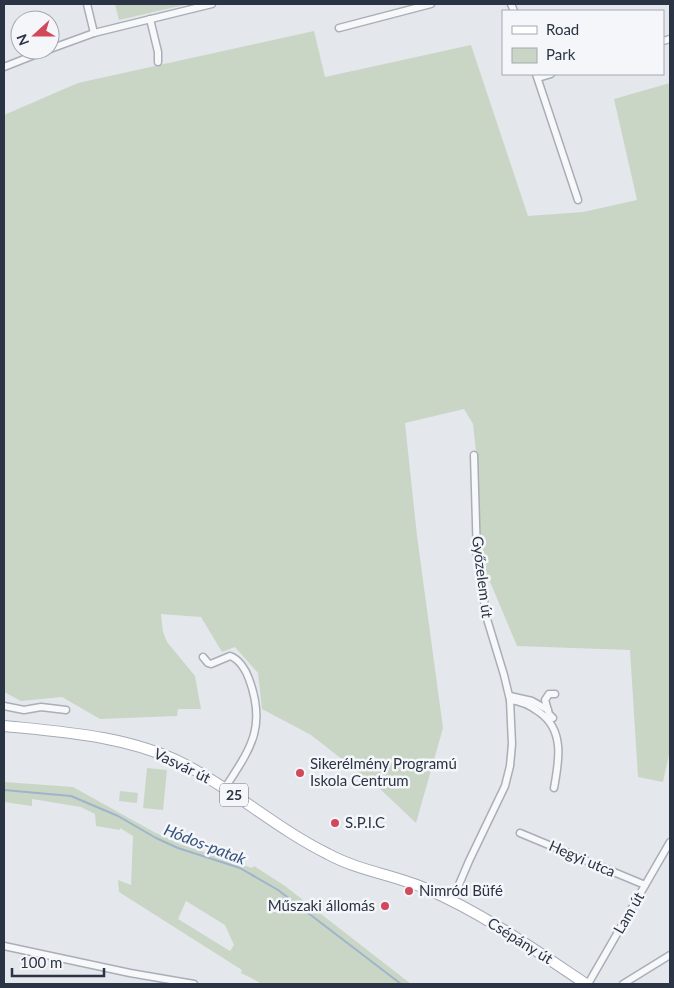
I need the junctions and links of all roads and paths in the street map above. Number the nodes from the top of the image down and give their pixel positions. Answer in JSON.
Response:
{"nodes":[{"id":1,"x":212,"y":4,"type":"edge"},
{"id":2,"x":431,"y":4,"type":"edge"},
{"id":3,"x":89,"y":5,"type":"edge"},
{"id":4,"x":420,"y":5,"type":"edge"},
{"id":5,"x":150,"y":19,"type":"junction"},
{"id":6,"x":339,"y":28,"type":"dead end"},
{"id":7,"x":94,"y":33,"type":"junction"},
{"id":8,"x":60,"y":45,"type":"edge"},
{"id":9,"x":21,"y":60,"type":"edge"},
{"id":10,"x":158,"y":62,"type":"dead end"},
{"id":11,"x":4,"y":67,"type":"edge"},
{"id":12,"x":537,"y":76,"type":"edge"},
{"id":13,"x":578,"y":200,"type":"dead end"},
{"id":14,"x":474,"y":455,"type":"dead end"},
{"id":15,"x":203,"y":657,"type":"dead end"},
{"id":16,"x":554,"y":694,"type":"dead end"},
{"id":17,"x":510,"y":698,"type":"junction"},
{"id":18,"x":4,"y":706,"type":"edge"},
{"id":19,"x":66,"y":710,"type":"dead end"},
{"id":20,"x":548,"y":710,"type":"junction"},
{"id":21,"x":553,"y":718,"type":"dead end"},
{"id":22,"x":4,"y":726,"type":"edge"},
{"id":23,"x":225,"y":788,"type":"junction"},
{"id":24,"x":554,"y":788,"type":"dead end"},
{"id":25,"x":520,"y":833,"type":"dead end"},
{"id":26,"x":670,"y":842,"type":"edge"},
{"id":27,"x":645,"y":885,"type":"junction"},
{"id":28,"x":452,"y":901,"type":"junction"},
{"id":29,"x":4,"y":940,"type":"edge"},
{"id":30,"x":4,"y":946,"type":"edge"},
{"id":31,"x":14,"y":948,"type":"junction"},
{"id":32,"x":670,"y":955,"type":"edge"},
{"id":33,"x":194,"y":984,"type":"edge"},
{"id":34,"x":587,"y":984,"type":"edge"},
{"id":35,"x":623,"y":984,"type":"edge"}],
"edges":[{"from":1,"to":5,"type":"street"},
{"from":2,"to":4,"type":"street"},
{"from":3,"to":7,"type":"street"},
{"from":4,"to":6,"type":"street"},
{"from":5,"to":7,"type":"street"},
{"from":5,"to":10,"type":"street"},
{"from":7,"to":8,"type":"street"},
{"from":9,"to":11,"type":"street"},
{"from":12,"to":13,"type":"street"},
{"from":14,"to":17,"type":"street","name":"Győzelem út"},
{"from":15,"to":23,"type":"street"},
{"from":16,"to":20,"type":"street"},
{"from":17,"to":20,"type":"street"},
{"from":17,"to":24,"type":"street"},
{"from":17,"to":28,"type":"street","name":"Győzelem út"},
{"from":18,"to":19,"type":"street"},
{"from":20,"to":21,"type":"street"},
{"from":22,"to":23,"type":"main road","name":"Vasvár út","number":"25"},
{"from":23,"to":28,"type":"main road","name":"Vasvár út","number":"25"},
{"from":25,"to":27,"type":"street","name":"Hegyi utca"},
{"from":26,"to":27,"type":"street","name":"Lam út"},
{"from":27,"to":34,"type":"street","name":"Lam út"},
{"from":28,"to":34,"type":"main road","name":"Csépány út","number":"25"},
{"from":29,"to":31,"type":"street"},
{"from":30,"to":31,"type":"street"},
{"from":31,"to":33,"type":"street"},
{"from":32,"to":35,"type":"street"}]}
